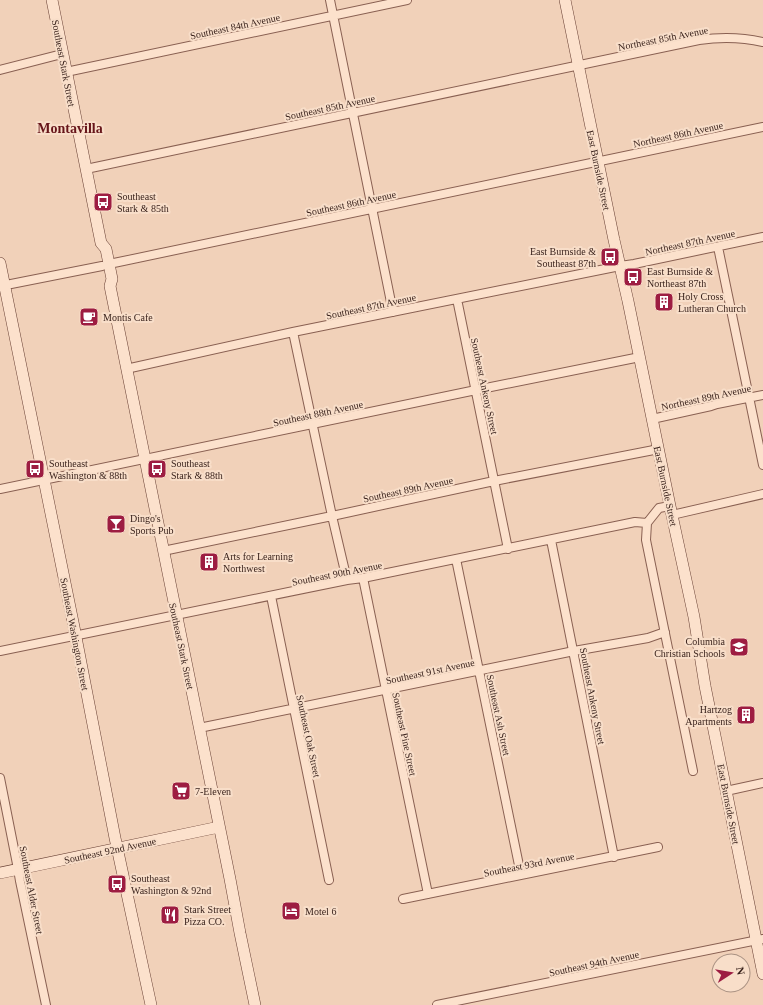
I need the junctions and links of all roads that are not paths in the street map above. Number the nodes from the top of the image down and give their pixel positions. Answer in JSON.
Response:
{"nodes":[{"id":1,"x":52,"y":0,"type":"edge"},
{"id":2,"x":330,"y":0,"type":"edge"},
{"id":3,"x":407,"y":0,"type":"edge"},
{"id":4,"x":565,"y":0,"type":"edge"},
{"id":5,"x":333,"y":16,"type":"junction"},
{"id":6,"x":763,"y":42,"type":"edge"},
{"id":7,"x":62,"y":54,"type":"junction"},
{"id":8,"x":578,"y":65,"type":"junction"},
{"id":9,"x":0,"y":70,"type":"edge"},
{"id":10,"x":66,"y":72,"type":"junction"},
{"id":11,"x":353,"y":113,"type":"junction"},
{"id":12,"x":763,"y":127,"type":"edge"},
{"id":13,"x":597,"y":162,"type":"junction"},
{"id":14,"x":86,"y":169,"type":"junction"},
{"id":15,"x":372,"y":209,"type":"junction"},
{"id":16,"x":763,"y":237,"type":"edge"},
{"id":17,"x":718,"y":247,"type":"junction"},
{"id":18,"x":0,"y":263,"type":"edge"},
{"id":19,"x":106,"y":265,"type":"junction"},
{"id":20,"x":620,"y":266,"type":"junction"},
{"id":21,"x":2,"y":286,"type":"edge"},
{"id":22,"x":457,"y":299,"type":"junction"},
{"id":23,"x":393,"y":312,"type":"junction"},
{"id":24,"x":293,"y":332,"type":"junction"},
{"id":25,"x":640,"y":358,"type":"junction"},
{"id":26,"x":126,"y":369,"type":"junction"},
{"id":27,"x":476,"y":390,"type":"junction"},
{"id":28,"x":763,"y":395,"type":"edge"},
{"id":29,"x":749,"y":398,"type":"junction"},
{"id":30,"x":652,"y":419,"type":"junction"},
{"id":31,"x":313,"y":424,"type":"junction"},
{"id":32,"x":658,"y":449,"type":"junction"},
{"id":33,"x":145,"y":460,"type":"junction"},
{"id":34,"x":763,"y":465,"type":"edge"},
{"id":35,"x":44,"y":480,"type":"junction"},
{"id":36,"x":494,"y":481,"type":"junction"},
{"id":37,"x":0,"y":489,"type":"edge"},
{"id":38,"x":763,"y":494,"type":"edge"},
{"id":39,"x":671,"y":510,"type":"junction"},
{"id":40,"x":332,"y":516,"type":"junction"},
{"id":41,"x":647,"y":523,"type":"junction"},
{"id":42,"x":551,"y":540,"type":"junction"},
{"id":43,"x":508,"y":549,"type":"junction"},
{"id":44,"x":163,"y":551,"type":"junction"},
{"id":45,"x":456,"y":559,"type":"junction"},
{"id":46,"x":363,"y":578,"type":"junction"},
{"id":47,"x":347,"y":580,"type":"junction"},
{"id":48,"x":271,"y":596,"type":"junction"},
{"id":49,"x":176,"y":616,"type":"junction"},
{"id":50,"x":665,"y":632,"type":"junction"},
{"id":51,"x":76,"y":636,"type":"junction"},
{"id":52,"x":0,"y":651,"type":"edge"},
{"id":53,"x":574,"y":651,"type":"junction"},
{"id":54,"x":479,"y":671,"type":"junction"},
{"id":55,"x":386,"y":690,"type":"junction"},
{"id":56,"x":294,"y":709,"type":"junction"},
{"id":57,"x":199,"y":728,"type":"junction"},
{"id":58,"x":693,"y":771,"type":"dead end"},
{"id":59,"x":0,"y":778,"type":"edge"},
{"id":60,"x":763,"y":783,"type":"edge"},
{"id":61,"x":726,"y":791,"type":"junction"},
{"id":62,"x":219,"y":827,"type":"junction"},
{"id":63,"x":117,"y":848,"type":"junction"},
{"id":64,"x":658,"y":848,"type":"dead end"},
{"id":65,"x":614,"y":857,"type":"junction"},
{"id":66,"x":18,"y":869,"type":"junction"},
{"id":67,"x":0,"y":873,"type":"edge"},
{"id":68,"x":521,"y":875,"type":"junction"},
{"id":69,"x":329,"y":880,"type":"dead end"},
{"id":70,"x":428,"y":894,"type":"junction"},
{"id":71,"x":403,"y":899,"type":"dead end"},
{"id":72,"x":760,"y":940,"type":"edge"},
{"id":73,"x":763,"y":974,"type":"edge"},
{"id":74,"x":46,"y":1005,"type":"edge"},
{"id":75,"x":151,"y":1005,"type":"edge"},
{"id":76,"x":255,"y":1005,"type":"edge"},
{"id":77,"x":437,"y":1005,"type":"edge"}],
"edges":[{"from":1,"to":7,"type":"main road","name":"Southeast Stark Street"},
{"from":2,"to":5,"type":"street"},
{"from":3,"to":5,"type":"street","name":"Southeast 84th Avenue"},
{"from":4,"to":8,"type":"main road","name":"East Burnside Street"},
{"from":5,"to":10,"type":"street","name":"Southeast 84th Avenue"},
{"from":5,"to":11,"type":"street"},
{"from":6,"to":8,"type":"street","name":"Northeast 85th Avenue"},
{"from":7,"to":9,"type":"street"},
{"from":7,"to":10,"type":"main road","name":"Southeast Stark Street"},
{"from":8,"to":11,"type":"street","name":"Southeast 85th Avenue"},
{"from":8,"to":13,"type":"main road","name":"East Burnside Street"},
{"from":10,"to":14,"type":"main road","name":"Southeast Stark Street"},
{"from":11,"to":14,"type":"street","name":"Southeast 85th Avenue"},
{"from":11,"to":15,"type":"street"},
{"from":12,"to":13,"type":"street","name":"Northeast 86th Avenue"},
{"from":13,"to":15,"type":"street","name":"Southeast 86th Avenue"},
{"from":13,"to":20,"type":"main road","name":"East Burnside Street"},
{"from":14,"to":19,"type":"main road","name":"Southeast Stark Street"},
{"from":15,"to":19,"type":"street","name":"Southeast 86th Avenue"},
{"from":15,"to":23,"type":"street"},
{"from":16,"to":17,"type":"street","name":"Northeast 87th Avenue"},
{"from":17,"to":20,"type":"street","name":"Northeast 87th Avenue"},
{"from":17,"to":29,"type":"street"},
{"from":18,"to":21,"type":"main road","name":"Southeast Washington Street"},
{"from":19,"to":21,"type":"street","name":"Southeast 86th Avenue"},
{"from":19,"to":26,"type":"main road","name":"Southeast Stark Street"},
{"from":20,"to":22,"type":"street","name":"Southeast 87th Avenue"},
{"from":20,"to":25,"type":"main road","name":"East Burnside Street"},
{"from":21,"to":35,"type":"main road","name":"Southeast Washington Street"},
{"from":22,"to":23,"type":"street","name":"Southeast 87th Avenue"},
{"from":22,"to":27,"type":"street","name":"Southeast Ankeny Street"},
{"from":23,"to":24,"type":"street","name":"Southeast 87th Avenue"},
{"from":24,"to":26,"type":"street","name":"Southeast 87th Avenue"},
{"from":24,"to":31,"type":"street"},
{"from":25,"to":27,"type":"street","name":"Southeast 88th Avenue"},
{"from":25,"to":30,"type":"main road","name":"East Burnside Street"},
{"from":26,"to":33,"type":"main road","name":"Southeast Stark Street"},
{"from":27,"to":31,"type":"street","name":"Southeast 88th Avenue"},
{"from":27,"to":36,"type":"street","name":"Southeast Ankeny Street"},
{"from":28,"to":29,"type":"street","name":"Northeast 89th Avenue"},
{"from":29,"to":30,"type":"street","name":"Northeast 89th Avenue"},
{"from":29,"to":34,"type":"street"},
{"from":30,"to":32,"type":"main road","name":"East Burnside Street"},
{"from":31,"to":33,"type":"street","name":"Southeast 88th Avenue"},
{"from":31,"to":40,"type":"street"},
{"from":32,"to":36,"type":"street","name":"Southeast 89th Avenue"},
{"from":32,"to":39,"type":"main road","name":"East Burnside Street"},
{"from":33,"to":35,"type":"street","name":"Southeast 88th Avenue"},
{"from":33,"to":44,"type":"main road","name":"Southeast Stark Street"},
{"from":35,"to":37,"type":"street","name":"Southeast 88th Avenue"},
{"from":35,"to":51,"type":"main road","name":"Southeast Washington Street"},
{"from":36,"to":40,"type":"street","name":"Southeast 89th Avenue"},
{"from":36,"to":43,"type":"street","name":"Southeast Ankeny Street"},
{"from":38,"to":39,"type":"street"},
{"from":39,"to":41,"type":"street"},
{"from":39,"to":61,"type":"main road","name":"East Burnside Street"},
{"from":40,"to":44,"type":"street","name":"Southeast 89th Avenue"},
{"from":40,"to":47,"type":"street"},
{"from":41,"to":42,"type":"street","name":"Southeast 90th Avenue"},
{"from":41,"to":50,"type":"street"},
{"from":42,"to":43,"type":"street","name":"Southeast 90th Avenue"},
{"from":42,"to":53,"type":"street","name":"Southeast Ankeny Street"},
{"from":43,"to":45,"type":"street","name":"Southeast 90th Avenue"},
{"from":44,"to":49,"type":"main road","name":"Southeast Stark Street"},
{"from":45,"to":46,"type":"street","name":"Southeast 90th Avenue"},
{"from":45,"to":54,"type":"street","name":"Southeast Ash Street"},
{"from":46,"to":47,"type":"street","name":"Southeast 90th Avenue"},
{"from":46,"to":55,"type":"street","name":"Southeast Pine Street"},
{"from":47,"to":48,"type":"street","name":"Southeast 90th Avenue"},
{"from":48,"to":49,"type":"street","name":"Southeast 90th Avenue"},
{"from":48,"to":56,"type":"street","name":"Southeast Oak Street"},
{"from":49,"to":51,"type":"street","name":"Southeast 90th Avenue"},
{"from":49,"to":57,"type":"main road","name":"Southeast Stark Street"},
{"from":50,"to":53,"type":"street","name":"Southeast 91st Avenue"},
{"from":50,"to":58,"type":"street"},
{"from":51,"to":52,"type":"street","name":"Southeast 90th Avenue"},
{"from":51,"to":63,"type":"main road","name":"Southeast Washington Street"},
{"from":53,"to":54,"type":"street","name":"Southeast 91st Avenue"},
{"from":53,"to":65,"type":"street","name":"Southeast Ankeny Street"},
{"from":54,"to":55,"type":"street","name":"Southeast 91st Avenue"},
{"from":54,"to":68,"type":"street","name":"Southeast Ash Street"},
{"from":55,"to":56,"type":"street","name":"Southeast 91st Avenue"},
{"from":55,"to":70,"type":"street","name":"Southeast Pine Street"},
{"from":56,"to":57,"type":"street","name":"Southeast 91st Avenue"},
{"from":56,"to":69,"type":"street","name":"Southeast Oak Street"},
{"from":57,"to":62,"type":"main road","name":"Southeast Stark Street"},
{"from":59,"to":66,"type":"street","name":"Southeast Alder Street"},
{"from":60,"to":61,"type":"street"},
{"from":61,"to":72,"type":"main road","name":"East Burnside Street"},
{"from":62,"to":63,"type":"main road","name":"Southeast 92nd Avenue"},
{"from":62,"to":76,"type":"main road","name":"Southeast Stark Street"},
{"from":63,"to":66,"type":"main road","name":"Southeast 92nd Avenue"},
{"from":63,"to":75,"type":"main road","name":"Southeast Washington Street"},
{"from":64,"to":65,"type":"street","name":"Southeast 93rd Avenue"},
{"from":65,"to":68,"type":"street","name":"Southeast 93rd Avenue"},
{"from":66,"to":67,"type":"main road","name":"Southeast 92nd Avenue"},
{"from":66,"to":74,"type":"street","name":"Southeast Alder Street"},
{"from":68,"to":70,"type":"street","name":"Southeast 93rd Avenue"},
{"from":70,"to":71,"type":"street","name":"Southeast 93rd Avenue"},
{"from":72,"to":73,"type":"main road","name":"East Burnside Street"},
{"from":72,"to":77,"type":"street","name":"Southeast 94th Avenue"}]}
